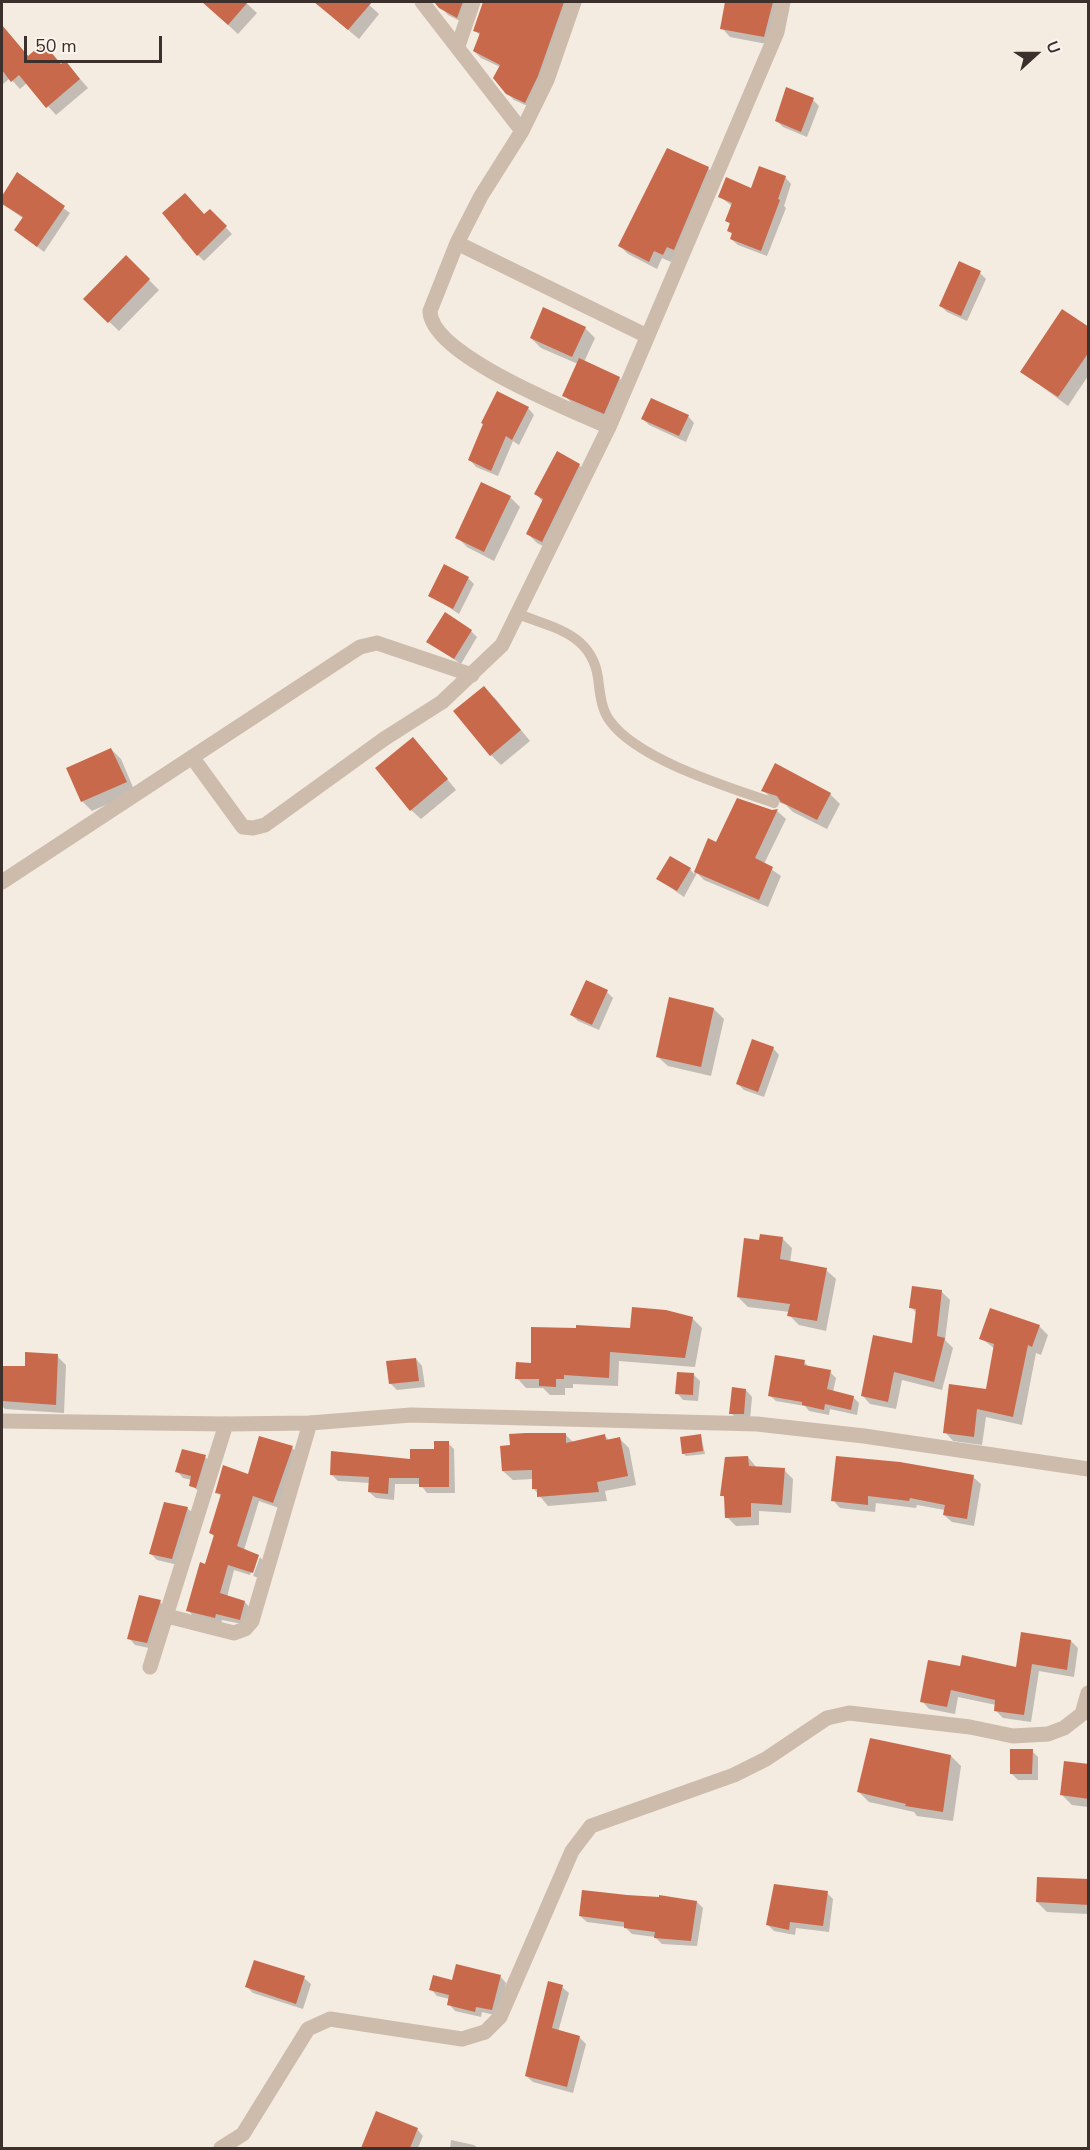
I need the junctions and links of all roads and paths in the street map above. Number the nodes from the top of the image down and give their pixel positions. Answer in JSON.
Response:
{"nodes":[{"id":1,"x":422,"y":2,"type":"edge"},
{"id":2,"x":473,"y":2,"type":"edge"},
{"id":3,"x":574,"y":2,"type":"edge"},
{"id":4,"x":783,"y":2,"type":"edge"},
{"id":5,"x":458,"y":46,"type":"junction"},
{"id":6,"x":522,"y":131,"type":"junction"},
{"id":7,"x":457,"y":243,"type":"junction"},
{"id":8,"x":647,"y":336,"type":"junction"},
{"id":9,"x":609,"y":427,"type":"junction"},
{"id":10,"x":518,"y":614,"type":"junction"},
{"id":11,"x":472,"y":675,"type":"junction"},
{"id":12,"x":192,"y":757,"type":"junction"},
{"id":13,"x":774,"y":803,"type":"dead end"},
{"id":14,"x":2,"y":882,"type":"edge"},
{"id":15,"x":2,"y":1421,"type":"edge"},
{"id":16,"x":310,"y":1422,"type":"junction"},
{"id":17,"x":226,"y":1424,"type":"junction"},
{"id":18,"x":1089,"y":1469,"type":"edge"},
{"id":19,"x":167,"y":1616,"type":"junction"},
{"id":20,"x":150,"y":1667,"type":"dead end"},
{"id":21,"x":1089,"y":1693,"type":"edge"},
{"id":22,"x":221,"y":2148,"type":"edge"}],
"edges":[{"from":1,"to":5,"type":"street"},
{"from":2,"to":5,"type":"street"},
{"from":3,"to":6,"type":"street"},
{"from":4,"to":8,"type":"street"},
{"from":5,"to":6,"type":"street"},
{"from":6,"to":7,"type":"street"},
{"from":7,"to":8,"type":"street"},
{"from":7,"to":9,"type":"street"},
{"from":8,"to":9,"type":"street"},
{"from":9,"to":10,"type":"street"},
{"from":10,"to":11,"type":"street"},
{"from":10,"to":13,"type":"lane"},
{"from":11,"to":12,"type":"street"},
{"from":11,"to":12,"type":"street"},
{"from":12,"to":14,"type":"street"},
{"from":15,"to":17,"type":"street"},
{"from":16,"to":17,"type":"street"},
{"from":16,"to":18,"type":"street"},
{"from":16,"to":19,"type":"street"},
{"from":17,"to":19,"type":"street"},
{"from":19,"to":20,"type":"street"},
{"from":21,"to":22,"type":"street"}]}
